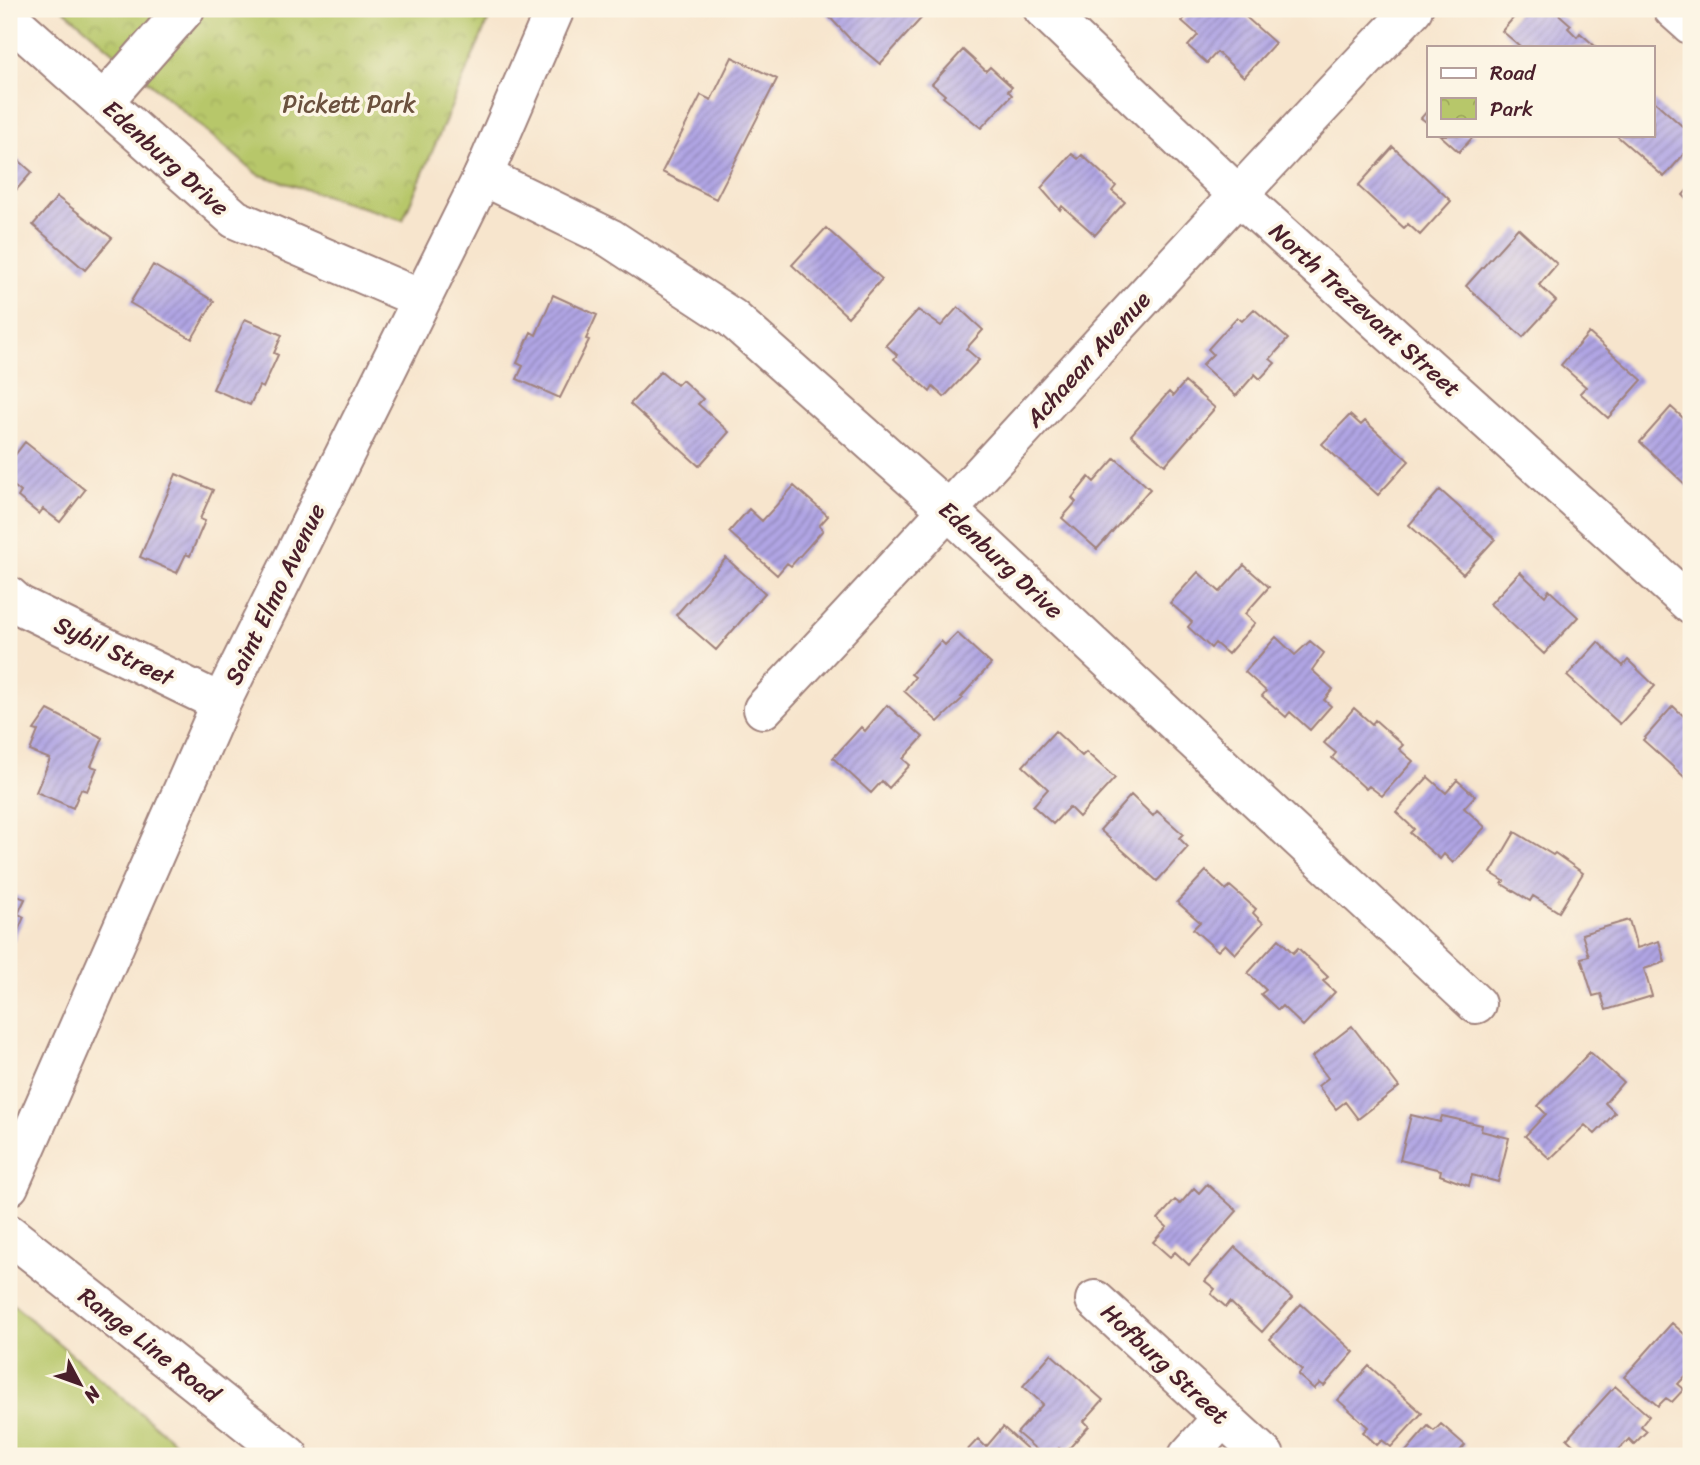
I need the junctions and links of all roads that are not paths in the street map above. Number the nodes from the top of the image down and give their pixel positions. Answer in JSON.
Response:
{"nodes":[{"id":1,"x":185,"y":9,"type":"edge"},
{"id":2,"x":555,"y":9,"type":"edge"},
{"id":3,"x":1043,"y":9,"type":"edge"},
{"id":4,"x":1413,"y":9,"type":"edge"},
{"id":5,"x":1673,"y":9,"type":"edge"},
{"id":6,"x":9,"y":18,"type":"edge"},
{"id":7,"x":1691,"y":25,"type":"edge"},
{"id":8,"x":103,"y":102,"type":"junction"},
{"id":9,"x":482,"y":176,"type":"junction"},
{"id":10,"x":1237,"y":194,"type":"junction"},
{"id":11,"x":421,"y":299,"type":"junction"},
{"id":12,"x":949,"y":511,"type":"junction"},
{"id":13,"x":9,"y":596,"type":"edge"},
{"id":14,"x":1691,"y":605,"type":"edge"},
{"id":15,"x":221,"y":703,"type":"junction"},
{"id":16,"x":763,"y":709,"type":"dead end"},
{"id":17,"x":1476,"y":1004,"type":"dead end"},
{"id":18,"x":9,"y":1186,"type":"edge"},
{"id":19,"x":9,"y":1234,"type":"edge"},
{"id":20,"x":1095,"y":1300,"type":"dead end"},
{"id":21,"x":1223,"y":1418,"type":"junction"},
{"id":22,"x":289,"y":1456,"type":"edge"},
{"id":23,"x":1188,"y":1456,"type":"edge"},
{"id":24,"x":1265,"y":1456,"type":"edge"}],
"edges":[{"from":1,"to":8,"type":"street"},
{"from":2,"to":9,"type":"street","name":"Saint Elmo Avenue"},
{"from":3,"to":10,"type":"street","name":"North Trezevant Street"},
{"from":4,"to":10,"type":"street","name":"Achaean Avenue"},
{"from":5,"to":7,"type":"street"},
{"from":6,"to":8,"type":"street","name":"Edenburg Drive"},
{"from":8,"to":11,"type":"street","name":"Edenburg Drive"},
{"from":9,"to":11,"type":"street","name":"Saint Elmo Avenue"},
{"from":9,"to":12,"type":"street","name":"Edenburg Drive"},
{"from":10,"to":12,"type":"street","name":"Achaean Avenue"},
{"from":10,"to":14,"type":"street","name":"North Trezevant Street"},
{"from":11,"to":15,"type":"street","name":"Saint Elmo Avenue"},
{"from":12,"to":16,"type":"street","name":"Achaean Avenue"},
{"from":12,"to":17,"type":"street","name":"Edenburg Drive"},
{"from":13,"to":15,"type":"street","name":"Sybil Street"},
{"from":15,"to":18,"type":"street","name":"Saint Elmo Avenue"},
{"from":19,"to":22,"type":"street","name":"Range Line Road"},
{"from":20,"to":21,"type":"street","name":"Hofburg Street"},
{"from":21,"to":23,"type":"street"},
{"from":21,"to":24,"type":"street","name":"Hofburg Street"}]}
